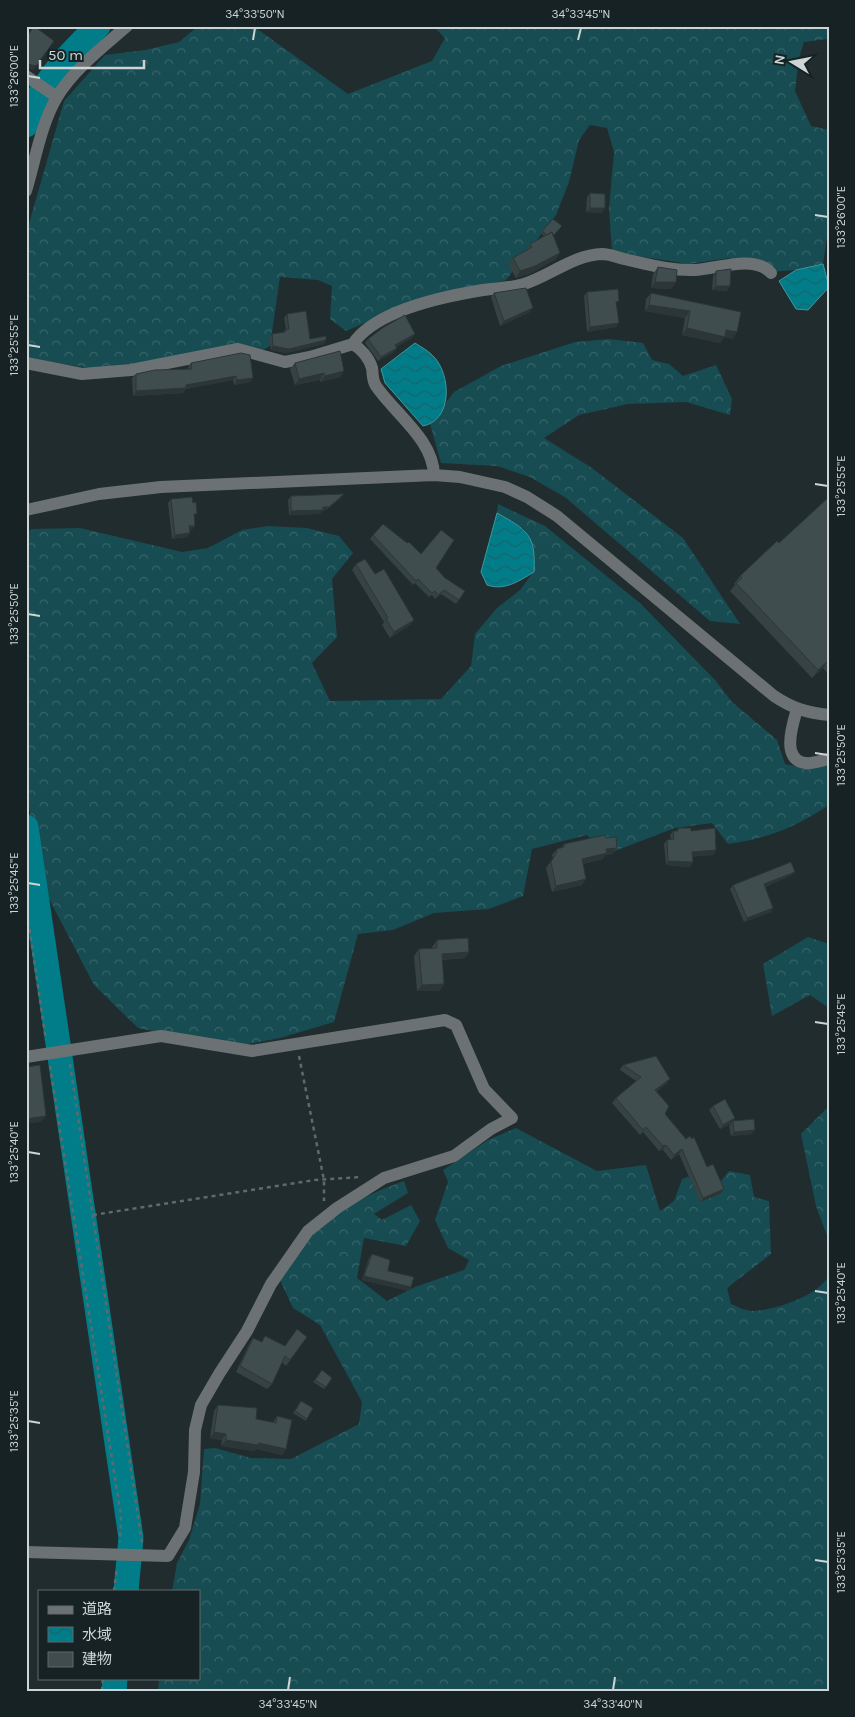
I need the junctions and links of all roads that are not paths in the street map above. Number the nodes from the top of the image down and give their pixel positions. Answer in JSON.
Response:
{"nodes":[{"id":1,"x":127,"y":26,"type":"edge"},
{"id":2,"x":26,"y":76,"type":"edge"},
{"id":3,"x":55,"y":96,"type":"junction"},
{"id":4,"x":26,"y":191,"type":"edge"},
{"id":5,"x":771,"y":274,"type":"dead end"},
{"id":6,"x":353,"y":344,"type":"junction"},
{"id":7,"x":26,"y":363,"type":"edge"},
{"id":8,"x":434,"y":475,"type":"junction"},
{"id":9,"x":26,"y":510,"type":"edge"},
{"id":10,"x":797,"y":709,"type":"junction"},
{"id":11,"x":829,"y":715,"type":"edge"},
{"id":12,"x":829,"y":759,"type":"edge"},
{"id":13,"x":26,"y":1057,"type":"edge"},
{"id":14,"x":26,"y":1552,"type":"edge"}],
"edges":[{"from":1,"to":3,"type":"street"},
{"from":2,"to":3,"type":"street"},
{"from":3,"to":4,"type":"street"},
{"from":5,"to":6,"type":"street"},
{"from":6,"to":7,"type":"street"},
{"from":6,"to":8,"type":"street"},
{"from":8,"to":9,"type":"street"},
{"from":8,"to":10,"type":"street"},
{"from":10,"to":11,"type":"street"},
{"from":10,"to":12,"type":"street"},
{"from":13,"to":14,"type":"street"}]}
